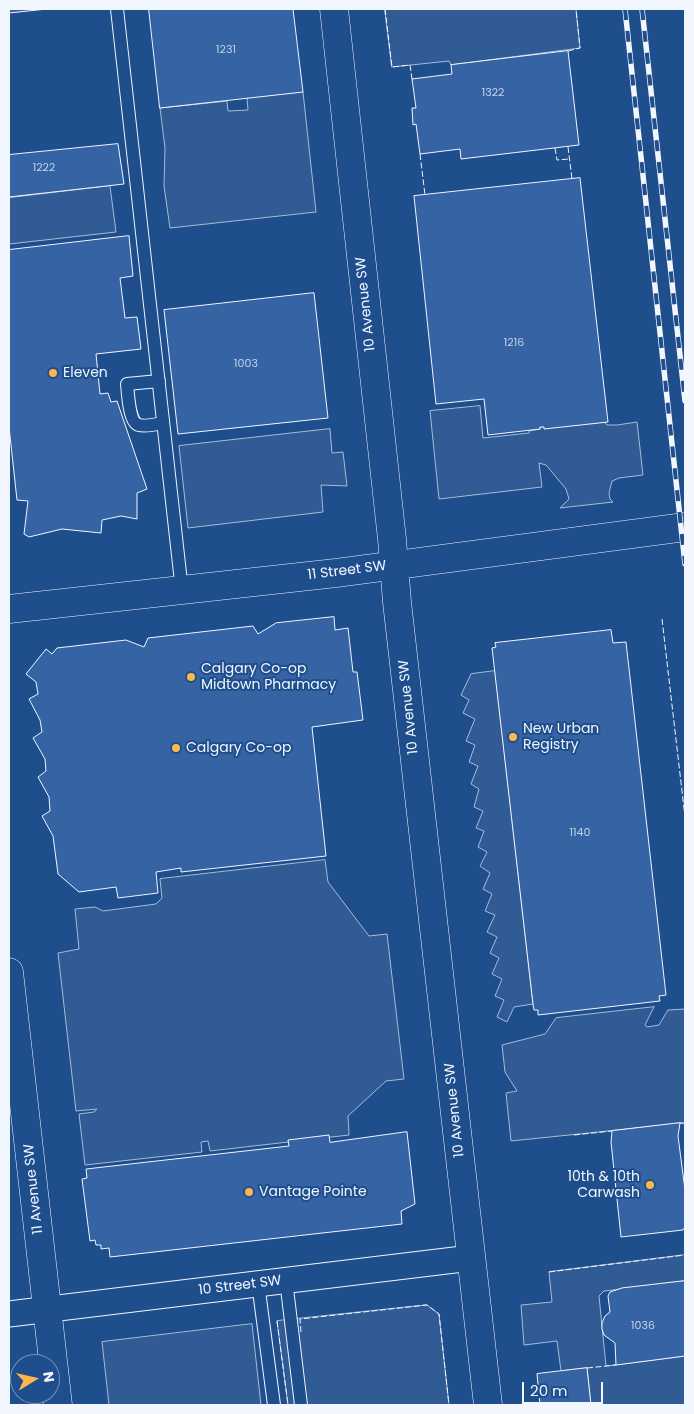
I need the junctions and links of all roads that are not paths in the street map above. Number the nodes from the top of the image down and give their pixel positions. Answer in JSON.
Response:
{"nodes":[{"id":1,"x":117,"y":9,"type":"edge"},
{"id":2,"x":334,"y":9,"type":"edge"},
{"id":3,"x":159,"y":381,"type":"junction"},
{"id":4,"x":163,"y":422,"type":"junction"},
{"id":5,"x":685,"y":527,"type":"edge"},
{"id":6,"x":395,"y":565,"type":"junction"},
{"id":7,"x":182,"y":591,"type":"junction"},
{"id":8,"x":9,"y":609,"type":"edge"},
{"id":9,"x":9,"y":972,"type":"edge"},
{"id":10,"x":471,"y":1258,"type":"junction"},
{"id":11,"x":286,"y":1280,"type":"junction"},
{"id":12,"x":258,"y":1283,"type":"junction"},
{"id":13,"x":47,"y":1310,"type":"junction"},
{"id":14,"x":9,"y":1314,"type":"edge"},
{"id":15,"x":58,"y":1405,"type":"edge"},
{"id":16,"x":274,"y":1405,"type":"edge"},
{"id":17,"x":301,"y":1405,"type":"edge"},
{"id":18,"x":488,"y":1405,"type":"edge"}],
"edges":[{"from":1,"to":3,"type":"lane"},
{"from":2,"to":6,"type":"street","name":"10 Avenue SW"},
{"from":3,"to":4,"type":"lane"},
{"from":3,"to":4,"type":"lane"},
{"from":4,"to":7,"type":"lane"},
{"from":5,"to":6,"type":"street","name":"11 Street SW"},
{"from":6,"to":7,"type":"street","name":"11 Street SW"},
{"from":6,"to":10,"type":"street","name":"10 Avenue SW"},
{"from":7,"to":8,"type":"street","name":"11 Street SW"},
{"from":9,"to":13,"type":"street","name":"11 Avenue SW"},
{"from":10,"to":11,"type":"street","name":"10 Street SW"},
{"from":10,"to":18,"type":"street","name":"10 Avenue SW"},
{"from":11,"to":12,"type":"street","name":"10 Street SW"},
{"from":11,"to":17,"type":"lane"},
{"from":12,"to":13,"type":"street","name":"10 Street SW"},
{"from":12,"to":16,"type":"lane"},
{"from":13,"to":14,"type":"street","name":"10 Street SW"},
{"from":13,"to":15,"type":"street","name":"11 Avenue SW"}]}
